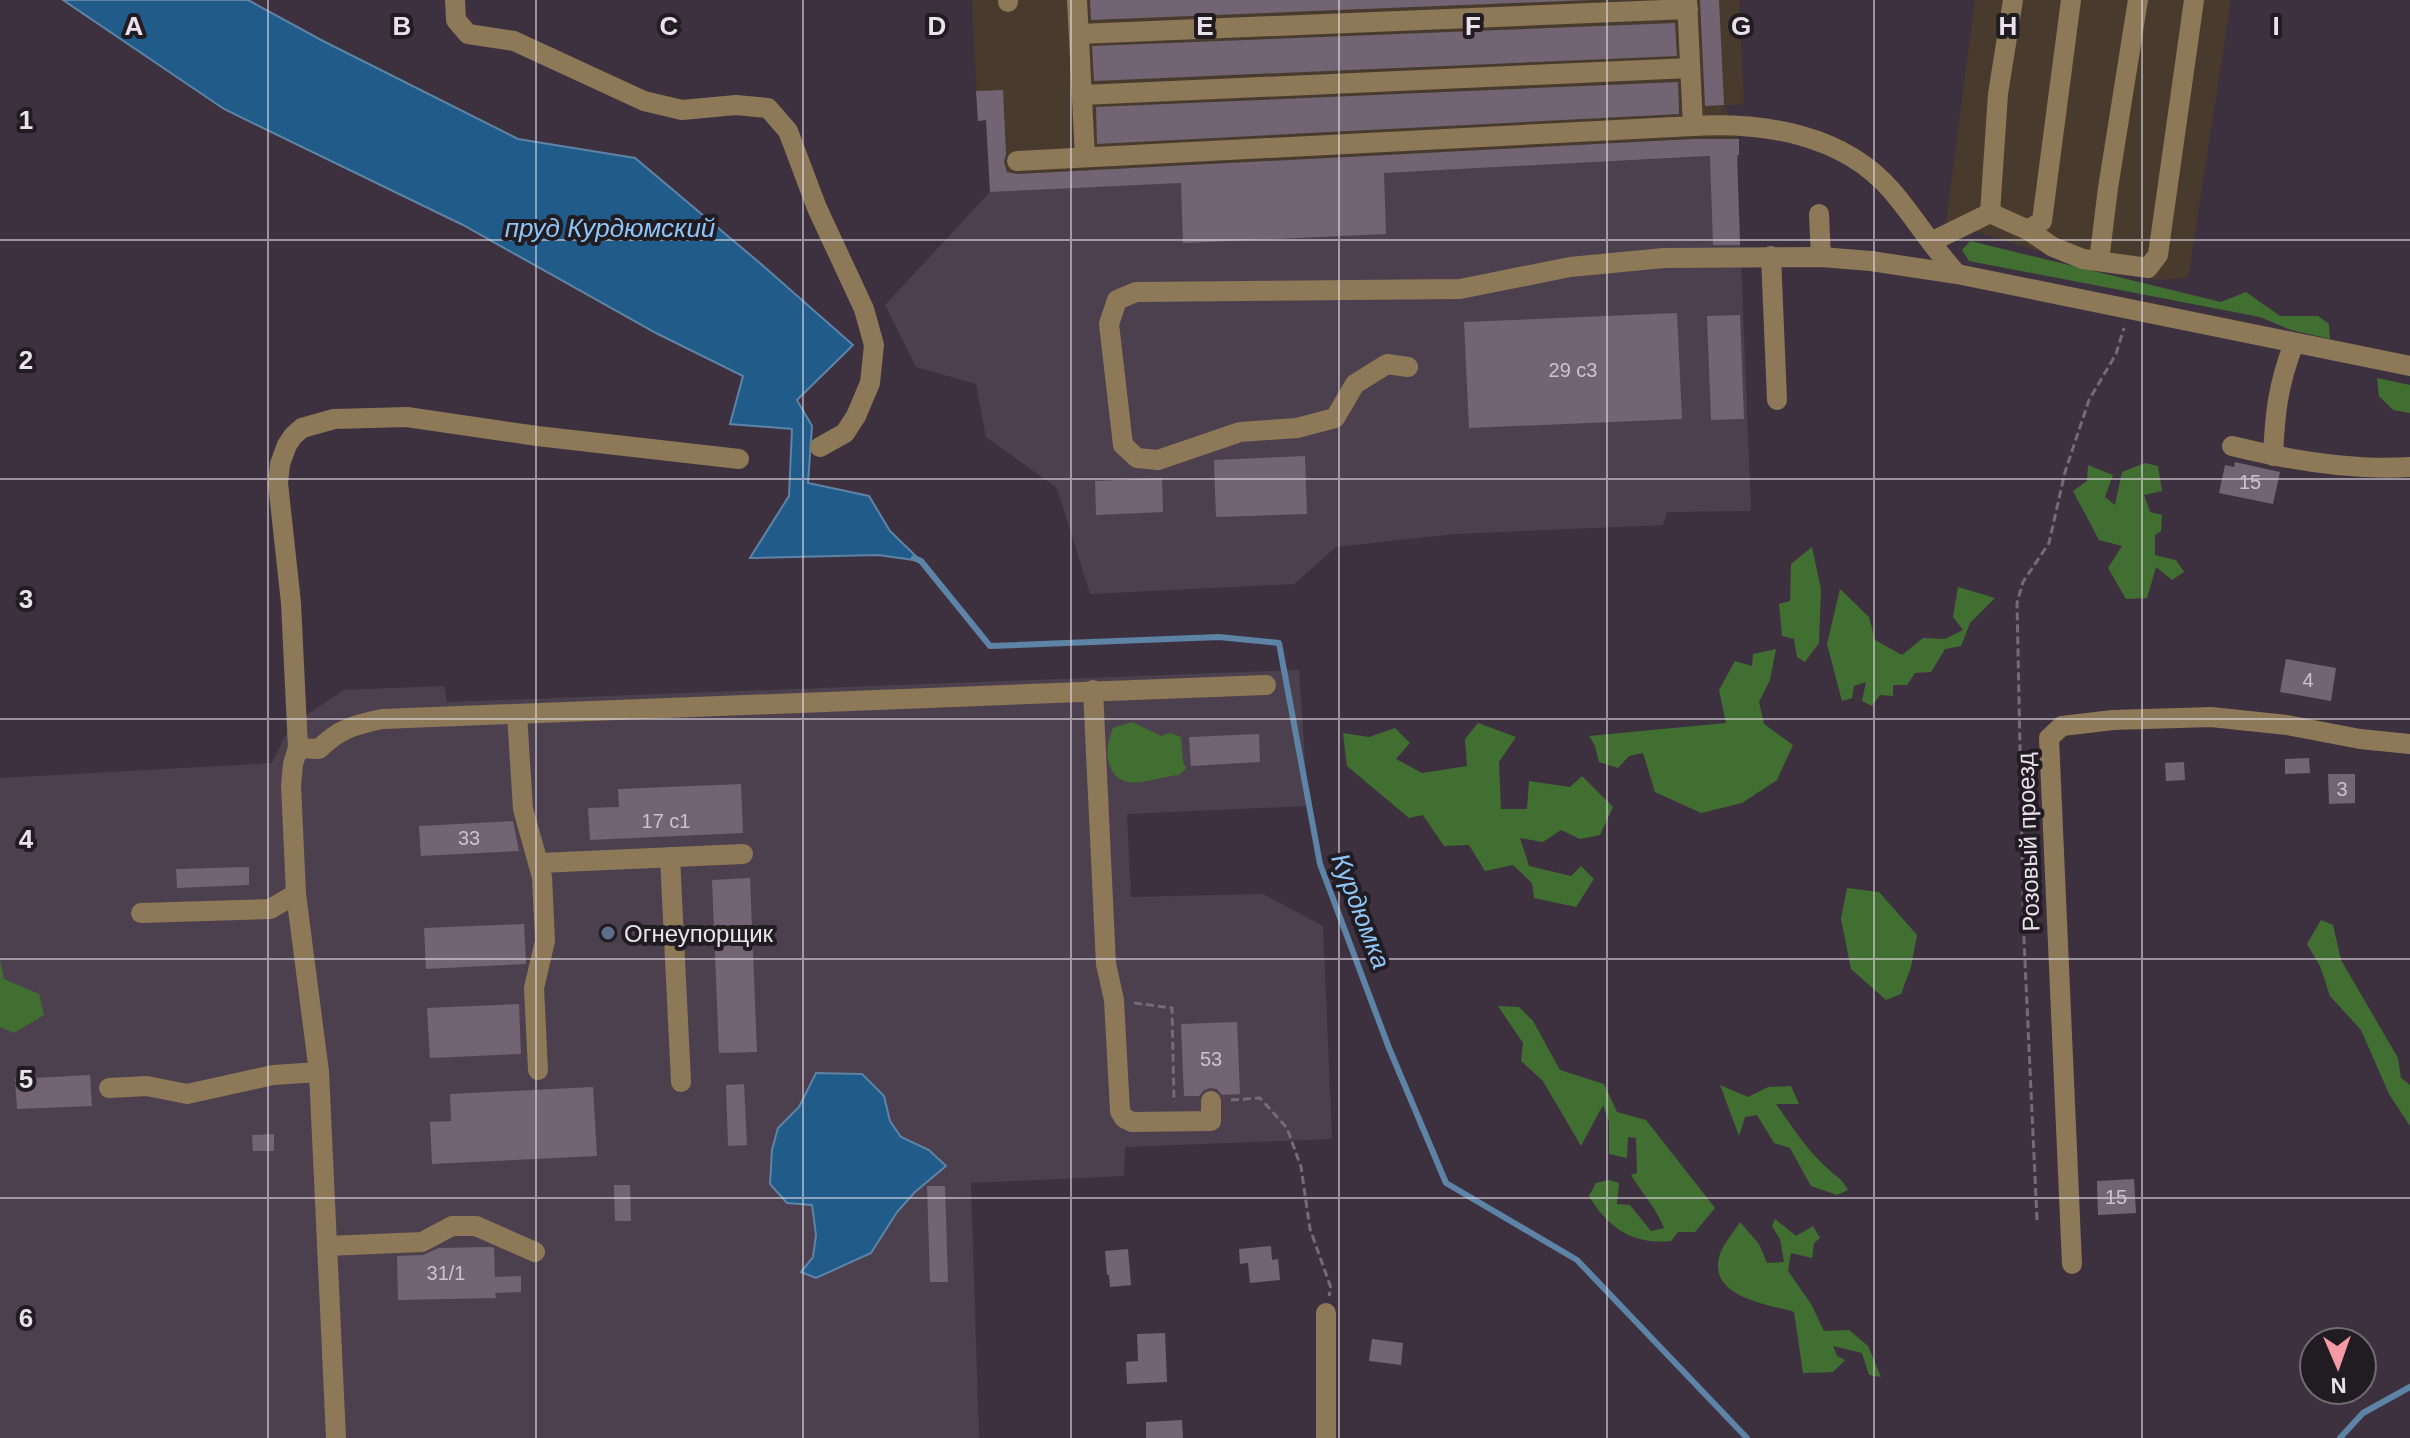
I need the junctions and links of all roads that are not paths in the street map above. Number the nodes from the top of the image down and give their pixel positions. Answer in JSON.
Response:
{"nodes":[{"id":1,"x":455,"y":0,"type":"edge"},
{"id":2,"x":1077,"y":0,"type":"edge"},
{"id":3,"x":2013,"y":0,"type":"edge"},
{"id":4,"x":2071,"y":0,"type":"edge"},
{"id":5,"x":2138,"y":0,"type":"edge"},
{"id":6,"x":2194,"y":0,"type":"edge"},
{"id":7,"x":1687,"y":4,"type":"edge"},
{"id":8,"x":1079,"y":34,"type":"junction"},
{"id":9,"x":1690,"y":68,"type":"junction"},
{"id":10,"x":1082,"y":95,"type":"junction"},
{"id":11,"x":1693,"y":126,"type":"junction"},
{"id":12,"x":1085,"y":157,"type":"junction"},
{"id":13,"x":1017,"y":161,"type":"dead end"},
{"id":14,"x":1990,"y":213,"type":"junction"},
{"id":15,"x":1819,"y":214,"type":"dead end"},
{"id":16,"x":2028,"y":230,"type":"junction"},
{"id":17,"x":1931,"y":242,"type":"junction"},
{"id":18,"x":1771,"y":256,"type":"junction"},
{"id":19,"x":1821,"y":257,"type":"junction"},
{"id":20,"x":2099,"y":261,"type":"junction"},
{"id":21,"x":1957,"y":274,"type":"junction"},
{"id":22,"x":2294,"y":343,"type":"junction"},
{"id":23,"x":2410,"y":366,"type":"edge"},
{"id":24,"x":1408,"y":367,"type":"dead end"},
{"id":25,"x":1777,"y":400,"type":"dead end"},
{"id":26,"x":2232,"y":446,"type":"dead end"},
{"id":27,"x":820,"y":447,"type":"dead end"},
{"id":28,"x":2273,"y":456,"type":"junction"},
{"id":29,"x":739,"y":459,"type":"dead end"},
{"id":30,"x":2410,"y":467,"type":"edge"},
{"id":31,"x":1266,"y":685,"type":"dead end"},
{"id":32,"x":1093,"y":690,"type":"junction"},
{"id":33,"x":517,"y":714,"type":"junction"},
{"id":34,"x":2410,"y":744,"type":"edge"},
{"id":35,"x":298,"y":748,"type":"junction"},
{"id":36,"x":743,"y":854,"type":"dead end"},
{"id":37,"x":670,"y":857,"type":"junction"},
{"id":38,"x":540,"y":863,"type":"junction"},
{"id":39,"x":296,"y":894,"type":"junction"},
{"id":40,"x":141,"y":913,"type":"dead end"},
{"id":41,"x":538,"y":1070,"type":"dead end"},
{"id":42,"x":319,"y":1072,"type":"junction"},
{"id":43,"x":681,"y":1082,"type":"dead end"},
{"id":44,"x":109,"y":1088,"type":"dead end"},
{"id":45,"x":1211,"y":1101,"type":"road end"},
{"id":46,"x":327,"y":1246,"type":"junction"},
{"id":47,"x":535,"y":1252,"type":"dead end"},
{"id":48,"x":2072,"y":1264,"type":"dead end"},
{"id":49,"x":1326,"y":1313,"type":"road end"},
{"id":50,"x":336,"y":1438,"type":"edge"},
{"id":51,"x":1326,"y":1438,"type":"edge"}],
"edges":[{"from":1,"to":27,"type":"street"},
{"from":2,"to":8,"type":"street"},
{"from":3,"to":14,"type":"street"},
{"from":4,"to":16,"type":"street"},
{"from":5,"to":20,"type":"street"},
{"from":6,"to":20,"type":"street"},
{"from":7,"to":8,"type":"street"},
{"from":7,"to":9,"type":"street"},
{"from":8,"to":10,"type":"street"},
{"from":9,"to":10,"type":"street"},
{"from":9,"to":11,"type":"street"},
{"from":10,"to":12,"type":"street"},
{"from":11,"to":12,"type":"street"},
{"from":11,"to":17,"type":"street"},
{"from":12,"to":13,"type":"street"},
{"from":14,"to":16,"type":"street"},
{"from":14,"to":17,"type":"street"},
{"from":15,"to":19,"type":"street"},
{"from":16,"to":20,"type":"street"},
{"from":17,"to":21,"type":"street"},
{"from":18,"to":19,"type":"street"},
{"from":18,"to":24,"type":"street"},
{"from":18,"to":25,"type":"street"},
{"from":19,"to":21,"type":"street"},
{"from":21,"to":22,"type":"street"},
{"from":22,"to":23,"type":"street"},
{"from":22,"to":28,"type":"street"},
{"from":26,"to":28,"type":"street"},
{"from":28,"to":30,"type":"street"},
{"from":29,"to":35,"type":"street"},
{"from":31,"to":32,"type":"street"},
{"from":32,"to":33,"type":"street"},
{"from":32,"to":45,"type":"street"},
{"from":33,"to":35,"type":"street"},
{"from":33,"to":38,"type":"street"},
{"from":34,"to":48,"type":"street","name":"Розовый проезд"},
{"from":35,"to":39,"type":"street"},
{"from":36,"to":37,"type":"street"},
{"from":37,"to":38,"type":"street"},
{"from":37,"to":43,"type":"street"},
{"from":38,"to":41,"type":"street"},
{"from":39,"to":40,"type":"street"},
{"from":39,"to":42,"type":"street"},
{"from":42,"to":44,"type":"street"},
{"from":42,"to":46,"type":"street"},
{"from":46,"to":47,"type":"street"},
{"from":46,"to":50,"type":"street"},
{"from":49,"to":51,"type":"street"}]}
